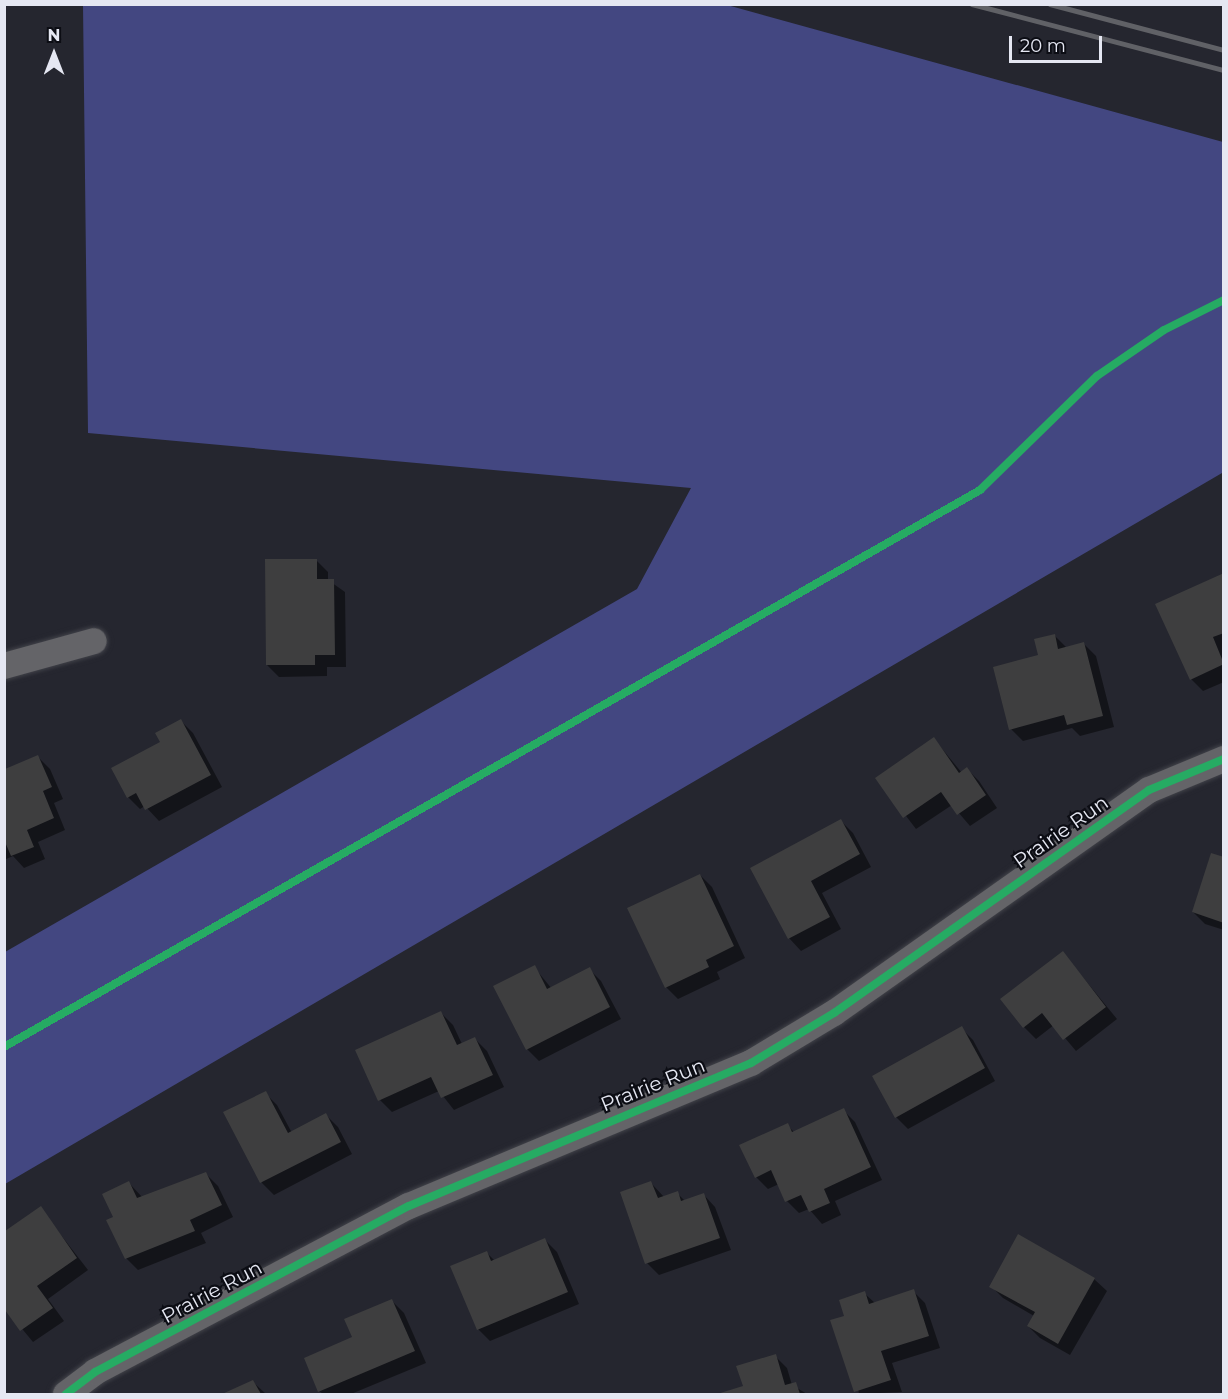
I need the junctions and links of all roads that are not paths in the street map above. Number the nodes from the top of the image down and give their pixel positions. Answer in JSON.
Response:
{"nodes":[{"id":1,"x":94,"y":641,"type":"dead end"},
{"id":2,"x":4,"y":666,"type":"edge"},
{"id":3,"x":1224,"y":759,"type":"edge"},
{"id":4,"x":66,"y":1395,"type":"edge"}],
"edges":[{"from":1,"to":2,"type":"street"},
{"from":3,"to":4,"type":"street","name":"Prairie Run"}]}
